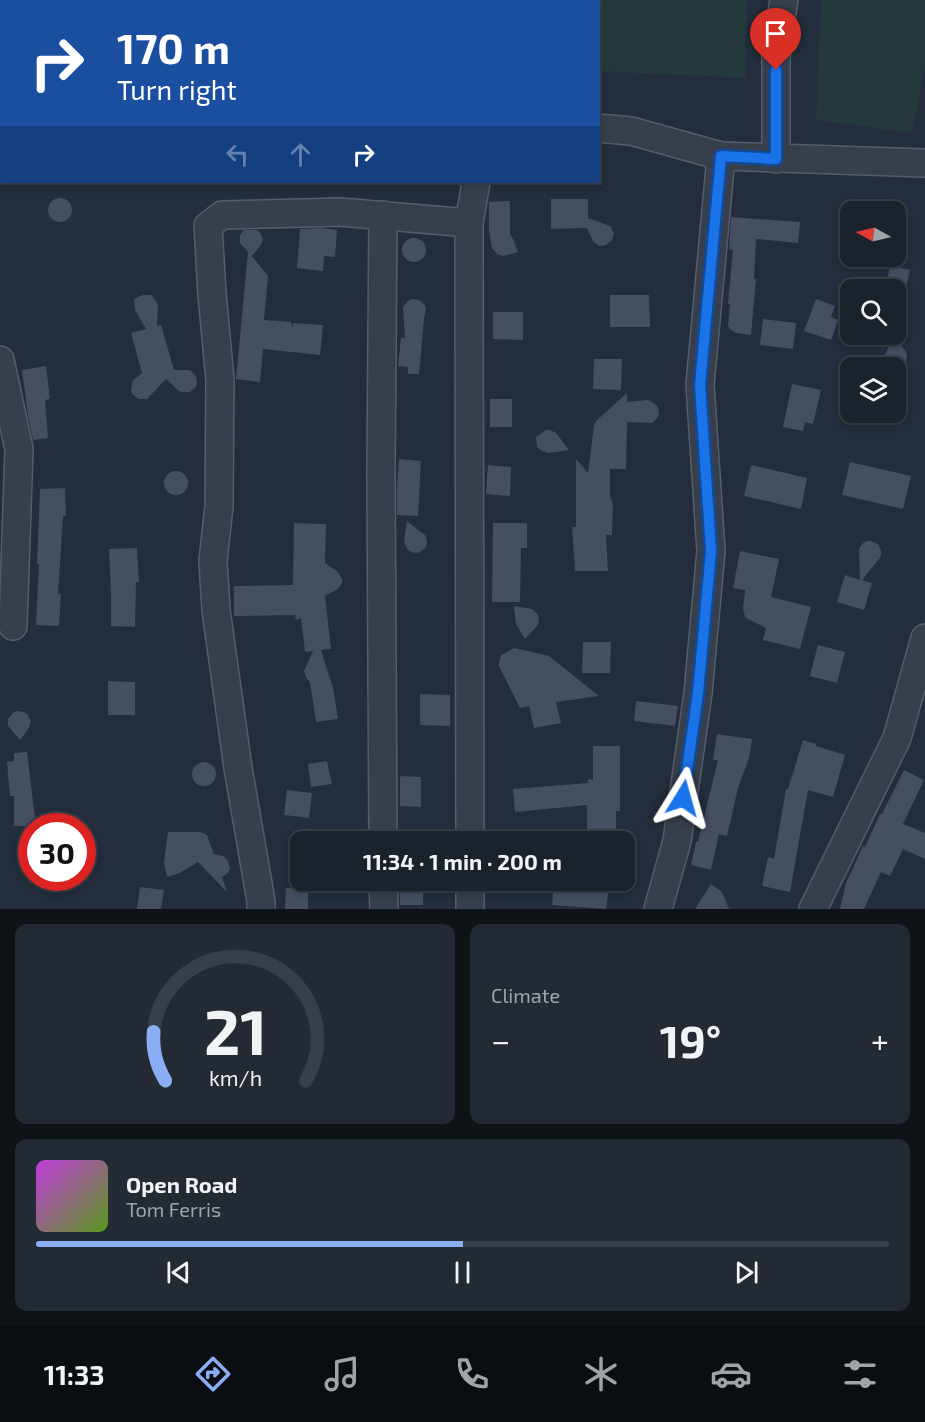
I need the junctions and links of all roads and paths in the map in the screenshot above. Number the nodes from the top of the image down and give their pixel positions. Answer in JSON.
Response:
{"nodes":[{"id":1,"x":784,"y":0,"type":"edge"},
{"id":2,"x":600,"y":128,"type":"edge"},
{"id":3,"x":721,"y":156,"type":"junction"},
{"id":4,"x":776,"y":159,"type":"junction"},
{"id":5,"x":925,"y":163,"type":"edge"},
{"id":6,"x":476,"y":183,"type":"edge"},
{"id":7,"x":383,"y":215,"type":"junction"},
{"id":8,"x":468,"y":223,"type":"junction"},
{"id":9,"x":0,"y":360,"type":"edge"},
{"id":10,"x":14,"y":626,"type":"dead end"},
{"id":11,"x":925,"y":639,"type":"edge"},
{"id":12,"x":383,"y":831,"type":"edge"},
{"id":13,"x":470,"y":831,"type":"edge"},
{"id":14,"x":383,"y":891,"type":"edge"},
{"id":15,"x":470,"y":891,"type":"edge"},
{"id":16,"x":261,"y":909,"type":"edge"},
{"id":17,"x":384,"y":909,"type":"edge"},
{"id":18,"x":470,"y":909,"type":"edge"},
{"id":19,"x":658,"y":909,"type":"edge"},
{"id":20,"x":813,"y":909,"type":"edge"}],
"edges":[{"from":1,"to":4,"type":"street"},
{"from":2,"to":3,"type":"street"},
{"from":3,"to":4,"type":"street"},
{"from":3,"to":19,"type":"street"},
{"from":4,"to":5,"type":"street"},
{"from":6,"to":8,"type":"street"},
{"from":7,"to":8,"type":"street"},
{"from":7,"to":12,"type":"street"},
{"from":7,"to":16,"type":"street"},
{"from":8,"to":13,"type":"street"},
{"from":9,"to":10,"type":"street"},
{"from":11,"to":20,"type":"street"},
{"from":14,"to":17,"type":"street"},
{"from":15,"to":18,"type":"street"}]}
